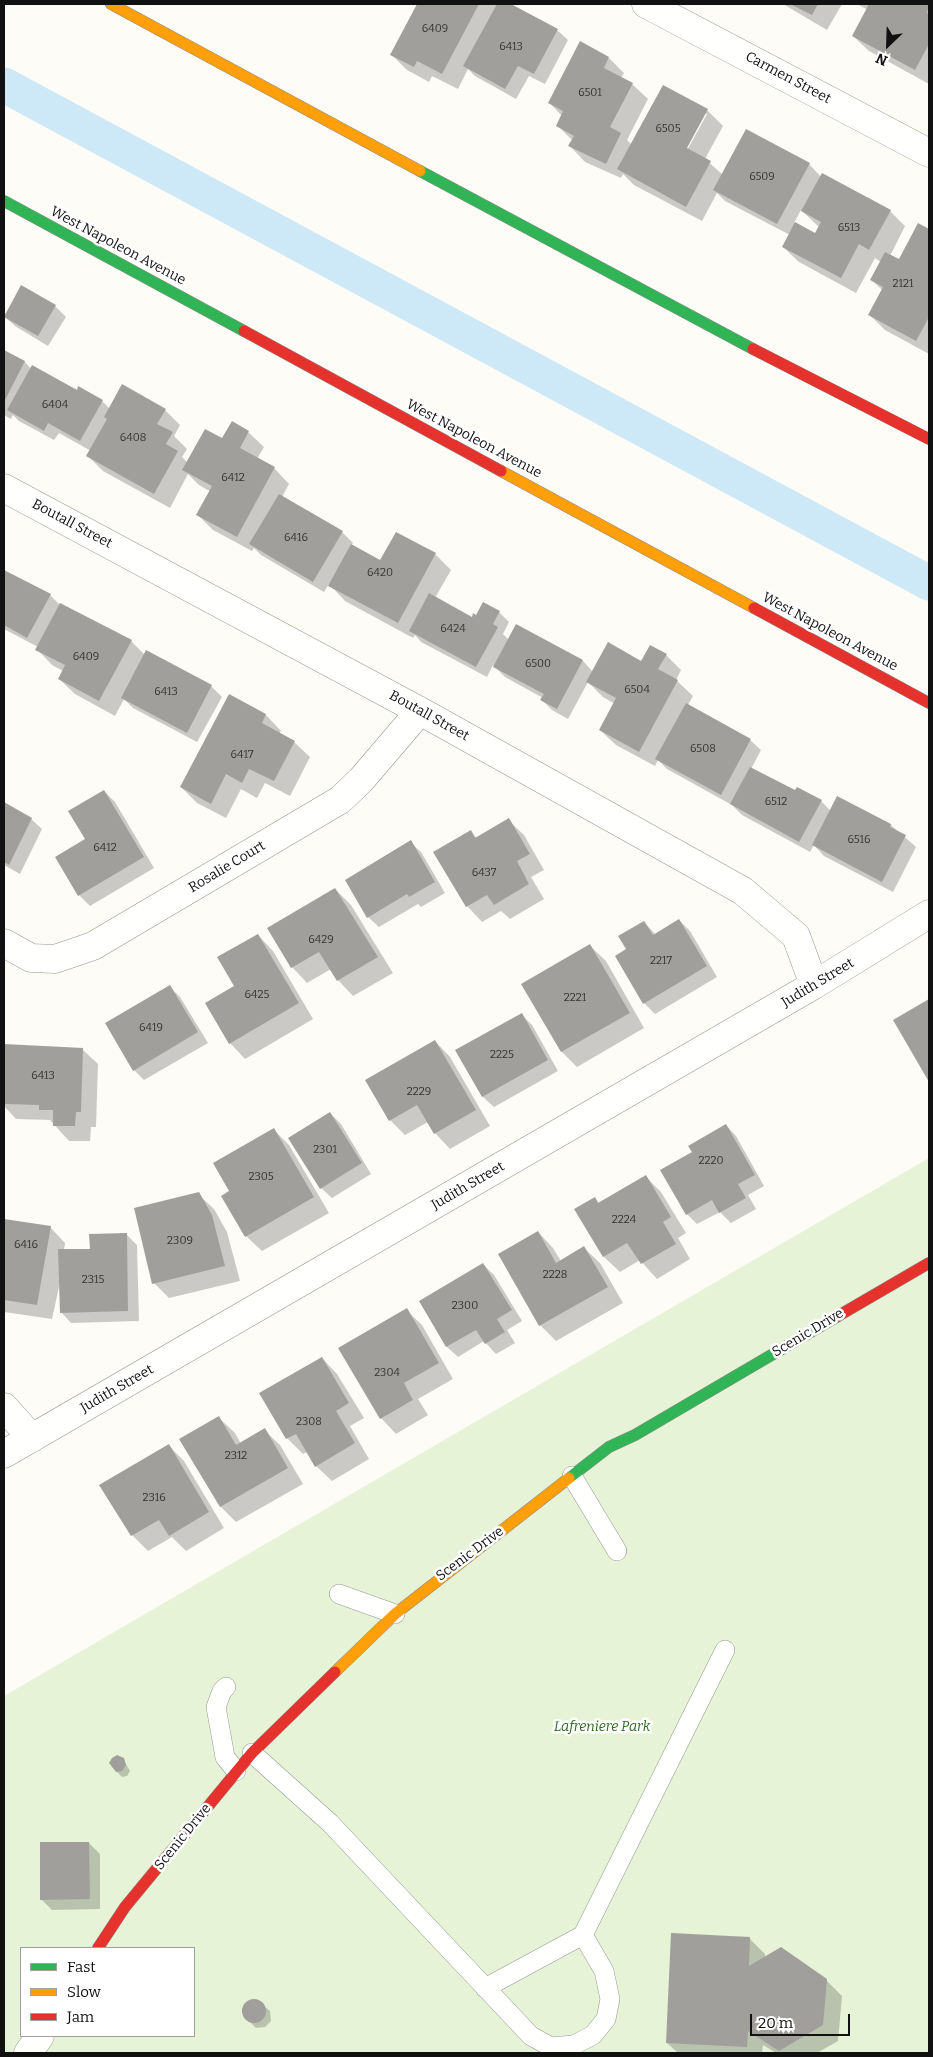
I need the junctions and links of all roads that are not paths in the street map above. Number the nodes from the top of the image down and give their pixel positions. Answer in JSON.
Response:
{"nodes":[{"id":1,"x":111,"y":4,"type":"edge"},
{"id":2,"x":646,"y":4,"type":"edge"},
{"id":3,"x":929,"y":153,"type":"edge"},
{"id":4,"x":4,"y":201,"type":"edge"},
{"id":5,"x":929,"y":439,"type":"edge"},
{"id":6,"x":4,"y":488,"type":"edge"},
{"id":7,"x":929,"y":703,"type":"edge"},
{"id":8,"x":420,"y":711,"type":"junction"},
{"id":9,"x":929,"y":914,"type":"edge"},
{"id":10,"x":4,"y":943,"type":"edge"},
{"id":11,"x":814,"y":986,"type":"junction"},
{"id":12,"x":929,"y":1263,"type":"edge"},
{"id":13,"x":4,"y":1407,"type":"edge"},
{"id":14,"x":32,"y":1438,"type":"junction"},
{"id":15,"x":4,"y":1454,"type":"edge"},
{"id":16,"x":572,"y":1476,"type":"junction"},
{"id":17,"x":617,"y":1551,"type":"dead end"},
{"id":18,"x":339,"y":1594,"type":"dead end"},
{"id":19,"x":395,"y":1614,"type":"junction"},
{"id":20,"x":725,"y":1650,"type":"dead end"},
{"id":21,"x":226,"y":1687,"type":"dead end"},
{"id":22,"x":252,"y":1753,"type":"junction"},
{"id":23,"x":236,"y":1771,"type":"junction"},
{"id":24,"x":583,"y":1935,"type":"junction"},
{"id":25,"x":99,"y":1947,"type":"edge"},
{"id":26,"x":485,"y":1988,"type":"junction"},
{"id":27,"x":39,"y":2037,"type":"edge"},
{"id":28,"x":28,"y":2053,"type":"edge"}],
"edges":[{"from":1,"to":5,"type":"main road"},
{"from":2,"to":3,"type":"street","name":"Carmen Street"},
{"from":4,"to":7,"type":"main road","name":"West Napoleon Avenue"},
{"from":6,"to":8,"type":"street","name":"Boutall Street"},
{"from":8,"to":10,"type":"street","name":"Rosalie Court"},
{"from":8,"to":11,"type":"street","name":"Boutall Street"},
{"from":9,"to":11,"type":"street","name":"Judith Street"},
{"from":11,"to":14,"type":"street","name":"Judith Street"},
{"from":12,"to":16,"type":"main road","name":"Scenic Drive"},
{"from":13,"to":14,"type":"street"},
{"from":14,"to":15,"type":"street","name":"Judith Street"},
{"from":16,"to":17,"type":"lane"},
{"from":16,"to":19,"type":"main road","name":"Scenic Drive"},
{"from":18,"to":19,"type":"lane"},
{"from":19,"to":22,"type":"main road","name":"Scenic Drive"},
{"from":20,"to":24,"type":"lane"},
{"from":21,"to":23,"type":"lane"},
{"from":22,"to":23,"type":"main road","name":"Scenic Drive"},
{"from":22,"to":26,"type":"lane"},
{"from":23,"to":25,"type":"main road","name":"Scenic Drive"},
{"from":24,"to":26,"type":"lane"},
{"from":24,"to":26,"type":"lane"},
{"from":27,"to":28,"type":"street"}]}
